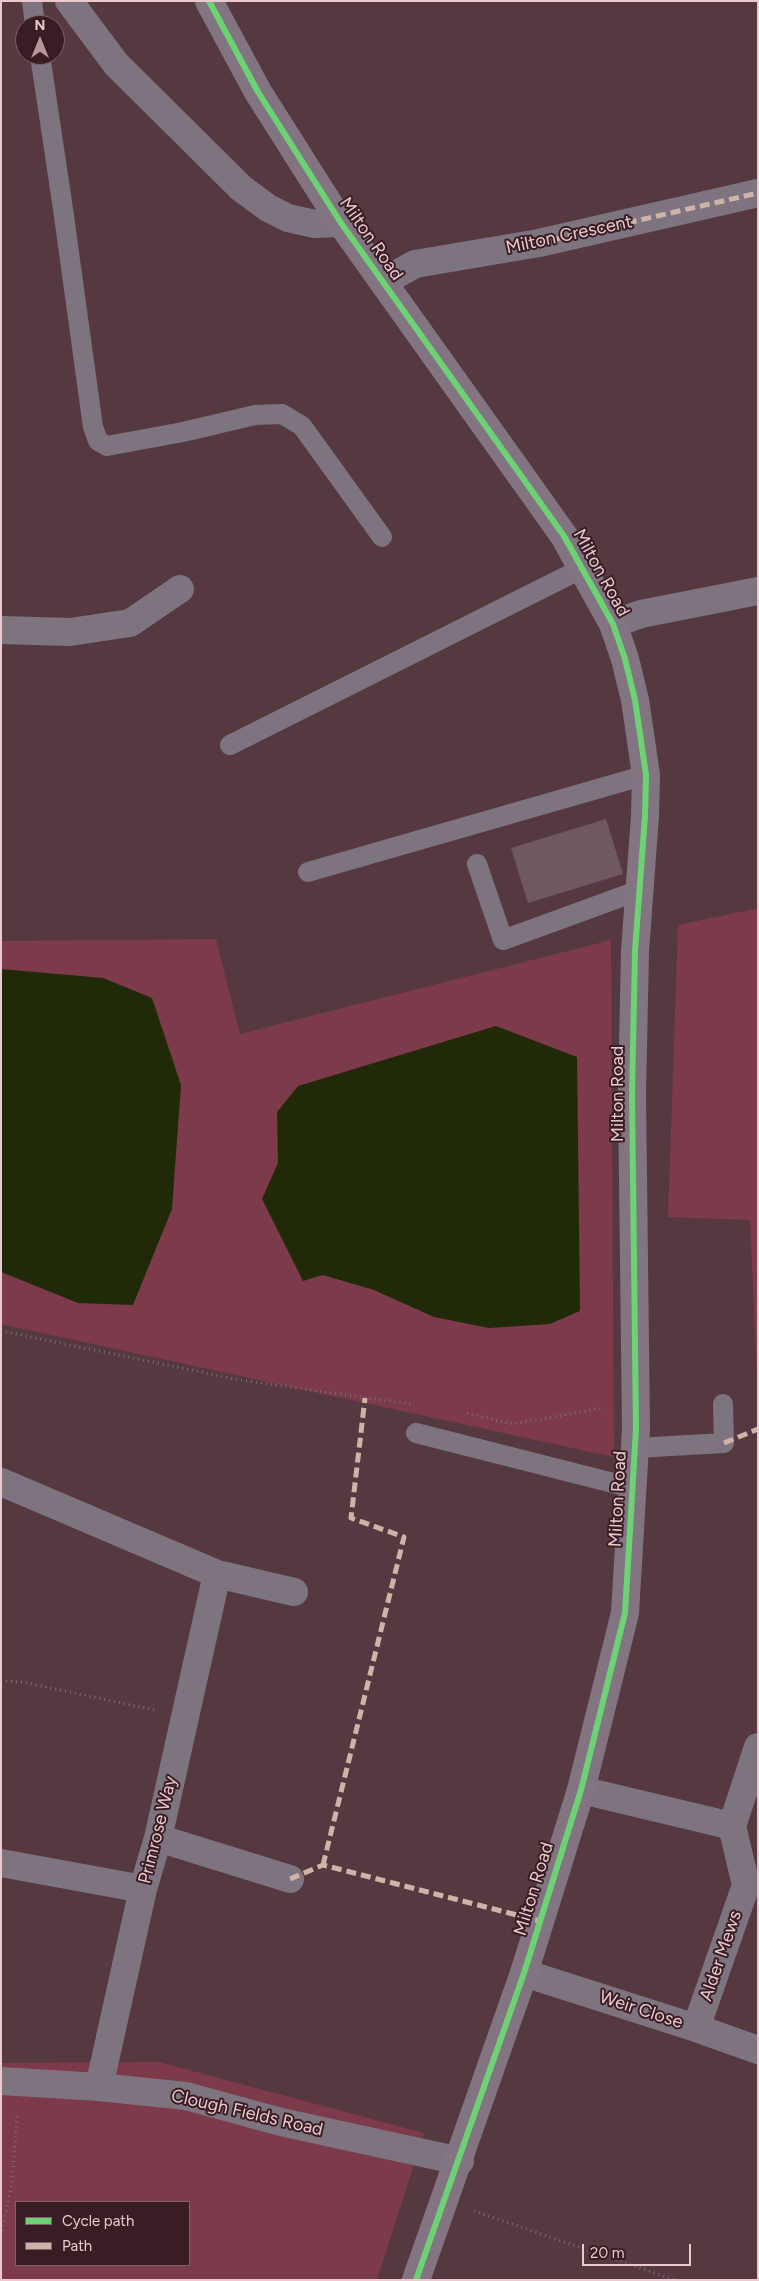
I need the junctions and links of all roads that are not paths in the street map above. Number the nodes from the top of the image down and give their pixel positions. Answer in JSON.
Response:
{"nodes":[{"id":1,"x":32,"y":1,"type":"edge"},
{"id":2,"x":69,"y":1,"type":"edge"},
{"id":3,"x":209,"y":1,"type":"edge"},
{"id":4,"x":34,"y":15,"type":"edge"},
{"id":5,"x":42,"y":65,"type":"edge"},
{"id":6,"x":758,"y":193,"type":"edge"},
{"id":7,"x":341,"y":223,"type":"junction"},
{"id":8,"x":383,"y":282,"type":"junction"},
{"id":9,"x":382,"y":537,"type":"dead end"},
{"id":10,"x":582,"y":568,"type":"junction"},
{"id":11,"x":180,"y":589,"type":"dead end"},
{"id":12,"x":758,"y":591,"type":"edge"},
{"id":13,"x":613,"y":624,"type":"junction"},
{"id":14,"x":1,"y":630,"type":"edge"},
{"id":15,"x":230,"y":745,"type":"dead end"},
{"id":16,"x":646,"y":775,"type":"junction"},
{"id":17,"x":477,"y":864,"type":"dead end"},
{"id":18,"x":308,"y":872,"type":"dead end"},
{"id":19,"x":640,"y":890,"type":"junction"},
{"id":20,"x":723,"y":1404,"type":"dead end"},
{"id":21,"x":416,"y":1433,"type":"dead end"},
{"id":22,"x":635,"y":1448,"type":"junction"},
{"id":23,"x":1,"y":1482,"type":"edge"},
{"id":24,"x":633,"y":1488,"type":"junction"},
{"id":25,"x":217,"y":1574,"type":"junction"},
{"id":26,"x":294,"y":1592,"type":"dead end"},
{"id":27,"x":758,"y":1747,"type":"edge"},
{"id":28,"x":581,"y":1790,"type":"junction"},
{"id":29,"x":732,"y":1826,"type":"junction"},
{"id":30,"x":158,"y":1838,"type":"junction"},
{"id":31,"x":1,"y":1863,"type":"edge"},
{"id":32,"x":290,"y":1879,"type":"dead end"},
{"id":33,"x":143,"y":1889,"type":"junction"},
{"id":34,"x":524,"y":1973,"type":"junction"},
{"id":35,"x":696,"y":2028,"type":"junction"},
{"id":36,"x":758,"y":2050,"type":"edge"},
{"id":37,"x":10,"y":2081,"type":"edge"},
{"id":38,"x":99,"y":2087,"type":"junction"},
{"id":39,"x":460,"y":2161,"type":"junction"},
{"id":40,"x":416,"y":2280,"type":"edge"}],
"edges":[{"from":1,"to":4,"type":"lane"},
{"from":2,"to":7,"type":"street","name":"Milton Road"},
{"from":3,"to":7,"type":"street","name":"Milton Road"},
{"from":5,"to":9,"type":"lane"},
{"from":6,"to":8,"type":"street","name":"Milton Crescent"},
{"from":7,"to":8,"type":"street","name":"Milton Road"},
{"from":8,"to":10,"type":"street","name":"Milton Road"},
{"from":10,"to":13,"type":"street","name":"Milton Road"},
{"from":10,"to":15,"type":"lane"},
{"from":11,"to":14,"type":"street"},
{"from":12,"to":13,"type":"street"},
{"from":13,"to":16,"type":"street","name":"Milton Road"},
{"from":16,"to":18,"type":"lane"},
{"from":16,"to":19,"type":"street","name":"Milton Road"},
{"from":17,"to":19,"type":"lane"},
{"from":19,"to":22,"type":"street","name":"Milton Road"},
{"from":20,"to":22,"type":"lane"},
{"from":21,"to":24,"type":"lane"},
{"from":22,"to":24,"type":"street","name":"Milton Road"},
{"from":23,"to":25,"type":"street"},
{"from":24,"to":28,"type":"street","name":"Milton Road"},
{"from":25,"to":26,"type":"street"},
{"from":25,"to":30,"type":"street","name":"Primrose Way"},
{"from":27,"to":29,"type":"street"},
{"from":28,"to":29,"type":"street"},
{"from":28,"to":34,"type":"street","name":"Milton Road"},
{"from":29,"to":35,"type":"street","name":"Alder Mews"},
{"from":30,"to":32,"type":"street"},
{"from":30,"to":33,"type":"street","name":"Primrose Way"},
{"from":31,"to":33,"type":"street"},
{"from":33,"to":38,"type":"street","name":"Primrose Way"},
{"from":34,"to":35,"type":"street","name":"Weir Close"},
{"from":34,"to":39,"type":"street","name":"Milton Road"},
{"from":35,"to":36,"type":"street","name":"Weir Close"},
{"from":37,"to":38,"type":"street","name":"Clough Fields Road"},
{"from":38,"to":39,"type":"street","name":"Clough Fields Road"},
{"from":39,"to":40,"type":"street","name":"Milton Road"}]}
